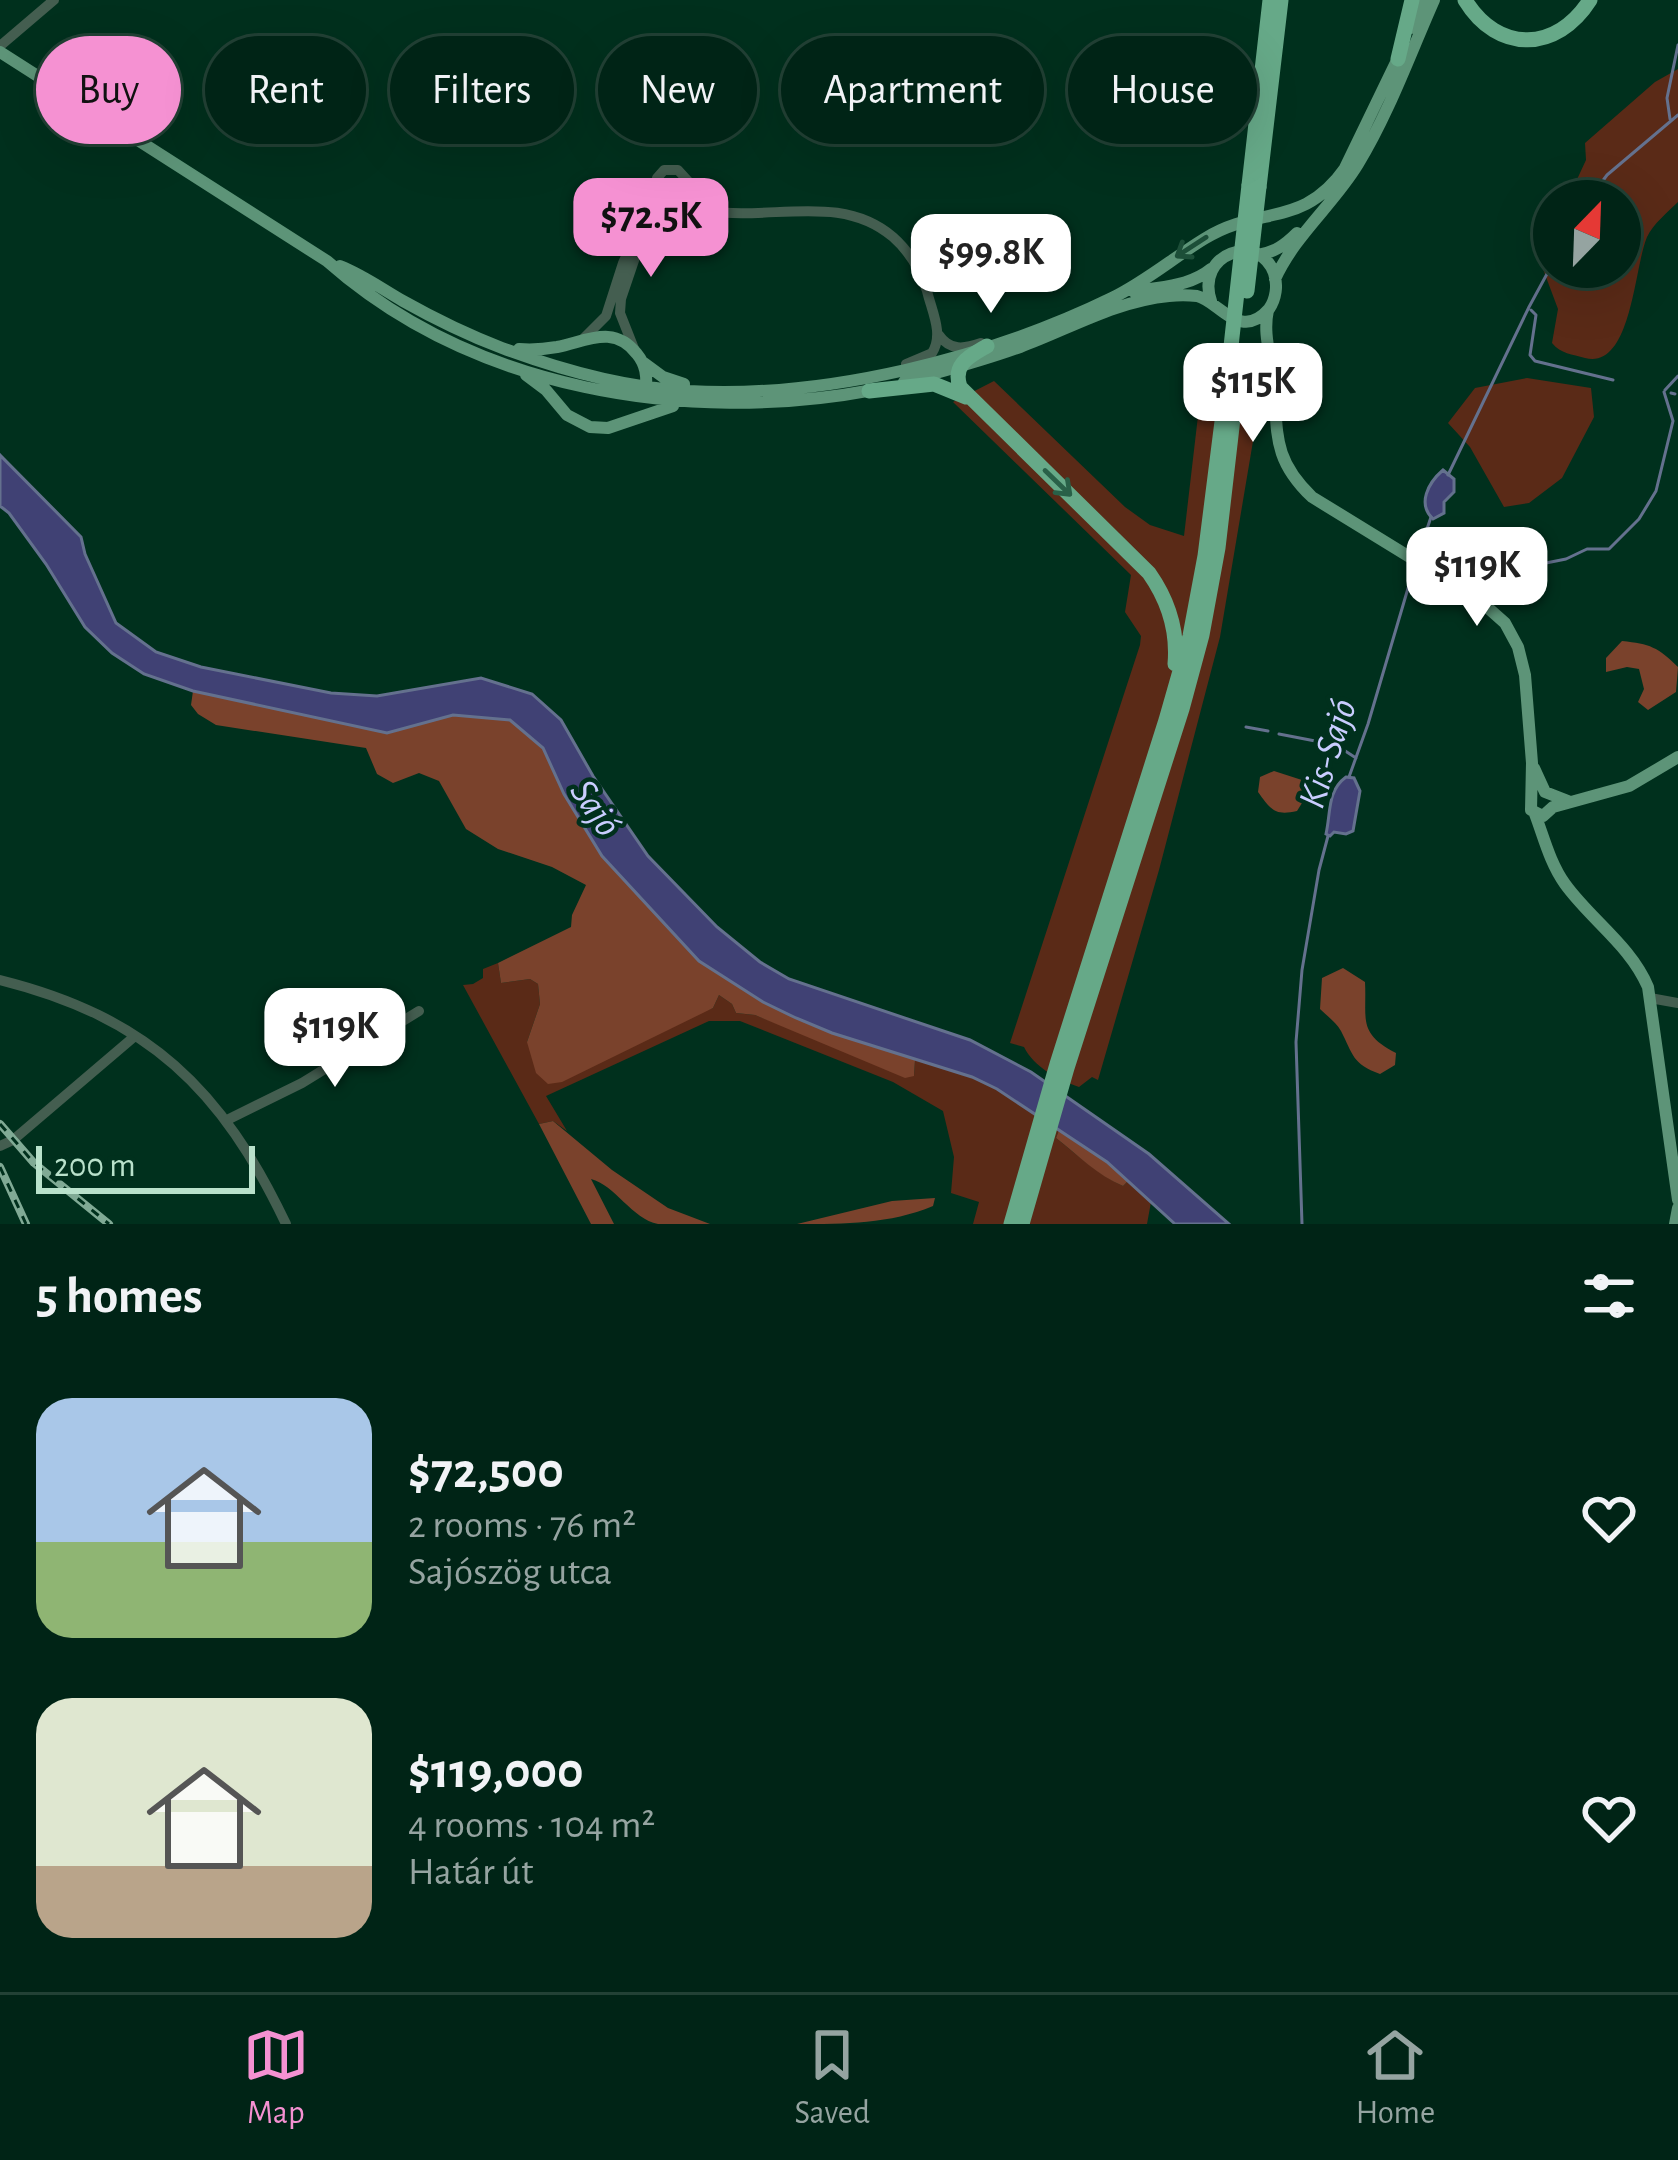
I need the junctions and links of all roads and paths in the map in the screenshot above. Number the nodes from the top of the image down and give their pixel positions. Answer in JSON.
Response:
{"nodes":[{"id":1,"x":54,"y":0,"type":"edge"},
{"id":2,"x":1270,"y":0,"type":"edge"},
{"id":3,"x":1281,"y":0,"type":"edge"},
{"id":4,"x":1412,"y":0,"type":"edge"},
{"id":5,"x":1423,"y":0,"type":"edge"},
{"id":6,"x":1434,"y":0,"type":"edge"},
{"id":7,"x":1465,"y":0,"type":"edge"},
{"id":8,"x":1590,"y":0,"type":"edge"},
{"id":9,"x":0,"y":49,"type":"edge"},
{"id":10,"x":1398,"y":59,"type":"junction"},
{"id":11,"x":1346,"y":167,"type":"junction"},
{"id":12,"x":1254,"y":186,"type":"junction"},
{"id":13,"x":656,"y":190,"type":"junction"},
{"id":14,"x":679,"y":199,"type":"junction"},
{"id":15,"x":1257,"y":255,"type":"junction"},
{"id":16,"x":1213,"y":267,"type":"junction"},
{"id":17,"x":1275,"y":280,"type":"junction"},
{"id":18,"x":1115,"y":297,"type":"junction"},
{"id":19,"x":1210,"y":301,"type":"junction"},
{"id":20,"x":1268,"y":309,"type":"junction"},
{"id":21,"x":1236,"y":320,"type":"junction"},
{"id":22,"x":938,"y":332,"type":"junction"},
{"id":23,"x":1026,"y":333,"type":"junction"},
{"id":24,"x":580,"y":340,"type":"junction"},
{"id":25,"x":1266,"y":341,"type":"junction"},
{"id":26,"x":987,"y":346,"type":"junction"},
{"id":27,"x":502,"y":355,"type":"junction"},
{"id":28,"x":639,"y":356,"type":"junction"},
{"id":29,"x":960,"y":367,"type":"junction"},
{"id":30,"x":555,"y":372,"type":"junction"},
{"id":31,"x":1232,"y":383,"type":"junction"},
{"id":32,"x":866,"y":386,"type":"junction"},
{"id":33,"x":733,"y":391,"type":"junction"},
{"id":34,"x":645,"y":393,"type":"junction"},
{"id":35,"x":558,"y":401,"type":"junction"},
{"id":36,"x":692,"y":402,"type":"junction"},
{"id":37,"x":974,"y":402,"type":"junction"},
{"id":38,"x":626,"y":421,"type":"junction"},
{"id":39,"x":1166,"y":720,"type":"junction"},
{"id":40,"x":1678,"y":757,"type":"edge"},
{"id":41,"x":1532,"y":764,"type":"junction"},
{"id":42,"x":1546,"y":805,"type":"junction"},
{"id":43,"x":0,"y":980,"type":"edge"},
{"id":44,"x":1650,"y":998,"type":"junction"},
{"id":45,"x":1678,"y":1003,"type":"edge"},
{"id":46,"x":419,"y":1011,"type":"dead end"},
{"id":47,"x":135,"y":1036,"type":"junction"},
{"id":48,"x":1062,"y":1066,"type":"junction"},
{"id":49,"x":226,"y":1120,"type":"junction"},
{"id":50,"x":0,"y":1146,"type":"edge"},
{"id":51,"x":1023,"y":1198,"type":"junction"},
{"id":52,"x":1678,"y":1204,"type":"edge"},
{"id":53,"x":286,"y":1224,"type":"edge"},
{"id":54,"x":1011,"y":1224,"type":"edge"},
{"id":55,"x":1022,"y":1224,"type":"edge"},
{"id":56,"x":1675,"y":1224,"type":"edge"}],
"edges":[{"from":1,"to":9,"type":"street"},
{"from":2,"to":12,"type":"highway"},
{"from":3,"to":12,"type":"highway"},
{"from":4,"to":10,"type":"highway"},
{"from":5,"to":10,"type":"main road"},
{"from":6,"to":17,"type":"main road"},
{"from":7,"to":8,"type":"highway"},
{"from":9,"to":27,"type":"main road"},
{"from":10,"to":11,"type":"main road"},
{"from":11,"to":15,"type":"main road"},
{"from":11,"to":18,"type":"main road","one_way":true},
{"from":12,"to":31,"type":"highway","bridge":true},
{"from":13,"to":14,"type":"street"},
{"from":13,"to":14,"type":"street"},
{"from":13,"to":24,"type":"street"},
{"from":14,"to":22,"type":"street"},
{"from":14,"to":28,"type":"street"},
{"from":15,"to":16,"type":"main road"},
{"from":15,"to":17,"type":"main road"},
{"from":16,"to":18,"type":"main road"},
{"from":16,"to":19,"type":"main road"},
{"from":17,"to":20,"type":"main road"},
{"from":18,"to":23,"type":"main road"},
{"from":19,"to":21,"type":"main road"},
{"from":19,"to":29,"type":"main road"},
{"from":20,"to":21,"type":"main road"},
{"from":20,"to":25,"type":"main road"},
{"from":21,"to":25,"type":"main road"},
{"from":22,"to":23,"type":"street"},
{"from":22,"to":32,"type":"street"},
{"from":23,"to":26,"type":"main road"},
{"from":24,"to":27,"type":"main road"},
{"from":24,"to":28,"type":"main road"},
{"from":24,"to":30,"type":"main road"},
{"from":25,"to":41,"type":"main road"},
{"from":26,"to":29,"type":"highway"},
{"from":26,"to":32,"type":"main road"},
{"from":27,"to":30,"type":"main road"},
{"from":27,"to":35,"type":"main road"},
{"from":28,"to":33,"type":"main road"},
{"from":28,"to":34,"type":"main road"},
{"from":29,"to":32,"type":"main road"},
{"from":29,"to":37,"type":"highway"},
{"from":30,"to":34,"type":"main road"},
{"from":30,"to":35,"type":"main road"},
{"from":31,"to":39,"type":"highway"},
{"from":31,"to":48,"type":"highway"},
{"from":32,"to":33,"type":"main road"},
{"from":32,"to":36,"type":"main road"},
{"from":32,"to":37,"type":"highway"},
{"from":33,"to":34,"type":"main road"},
{"from":34,"to":36,"type":"main road"},
{"from":34,"to":38,"type":"main road"},
{"from":35,"to":38,"type":"main road"},
{"from":36,"to":38,"type":"main road"},
{"from":37,"to":39,"type":"highway","one_way":true},
{"from":39,"to":48,"type":"highway"},
{"from":40,"to":42,"type":"main road"},
{"from":41,"to":42,"type":"main road"},
{"from":41,"to":42,"type":"main road"},
{"from":42,"to":44,"type":"main road"},
{"from":43,"to":47,"type":"street"},
{"from":44,"to":45,"type":"street"},
{"from":44,"to":52,"type":"main road"},
{"from":46,"to":49,"type":"street"},
{"from":47,"to":49,"type":"street"},
{"from":47,"to":50,"type":"street"},
{"from":48,"to":51,"type":"highway"},
{"from":49,"to":53,"type":"street"},
{"from":51,"to":54,"type":"highway"},
{"from":51,"to":55,"type":"highway"},
{"from":52,"to":56,"type":"main road"}]}
